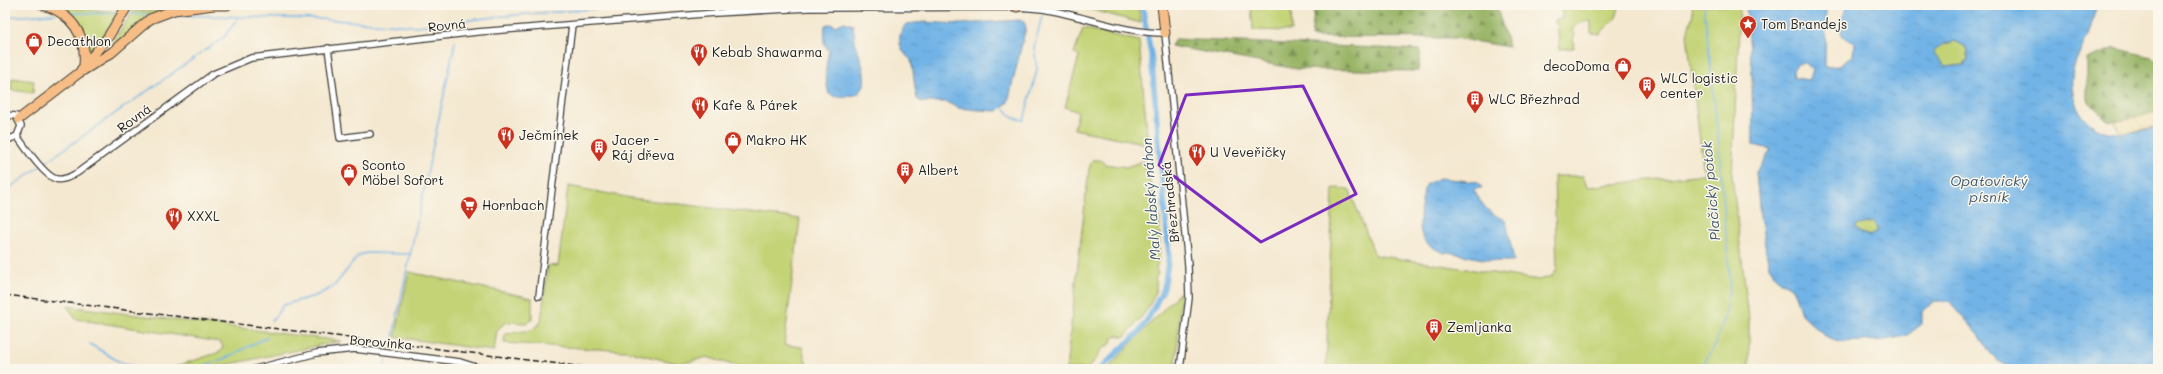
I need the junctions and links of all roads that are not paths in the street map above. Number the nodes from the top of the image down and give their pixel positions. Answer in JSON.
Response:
{"nodes":[{"id":1,"x":43,"y":5,"type":"edge"},
{"id":2,"x":128,"y":5,"type":"edge"},
{"id":3,"x":175,"y":5,"type":"edge"},
{"id":4,"x":227,"y":5,"type":"edge"},
{"id":5,"x":1162,"y":5,"type":"edge"},
{"id":6,"x":214,"y":6,"type":"edge"},
{"id":7,"x":1017,"y":6,"type":"edge"},
{"id":8,"x":572,"y":25,"type":"junction"},
{"id":9,"x":1164,"y":33,"type":"junction"},
{"id":10,"x":328,"y":48,"type":"junction"},
{"id":11,"x":81,"y":69,"type":"junction"},
{"id":12,"x":5,"y":114,"type":"edge"},
{"id":13,"x":19,"y":119,"type":"junction"},
{"id":14,"x":370,"y":134,"type":"dead end"},
{"id":15,"x":17,"y":136,"type":"junction"},
{"id":16,"x":5,"y":139,"type":"edge"},
{"id":17,"x":539,"y":296,"type":"dead end"},
{"id":18,"x":255,"y":369,"type":"edge"},
{"id":19,"x":482,"y":369,"type":"edge"},
{"id":20,"x":1180,"y":369,"type":"edge"}],
"edges":[{"from":1,"to":11,"type":"main road"},
{"from":2,"to":11,"type":"main road"},
{"from":3,"to":6,"type":"main road"},
{"from":4,"to":6,"type":"main road"},
{"from":5,"to":9,"type":"main road"},
{"from":6,"to":11,"type":"main road"},
{"from":7,"to":8,"type":"street","name":"Rovná"},
{"from":7,"to":9,"type":"street","name":"Rovná"},
{"from":8,"to":10,"type":"street","name":"Rovná"},
{"from":8,"to":17,"type":"street"},
{"from":9,"to":20,"type":"street","name":"Březhradská"},
{"from":10,"to":14,"type":"street"},
{"from":10,"to":15,"type":"street","name":"Rovná"},
{"from":11,"to":13,"type":"main road"},
{"from":12,"to":13,"type":"street"},
{"from":13,"to":15,"type":"street"},
{"from":15,"to":16,"type":"street"},
{"from":18,"to":19,"type":"street","name":"Borovinka"}]}
